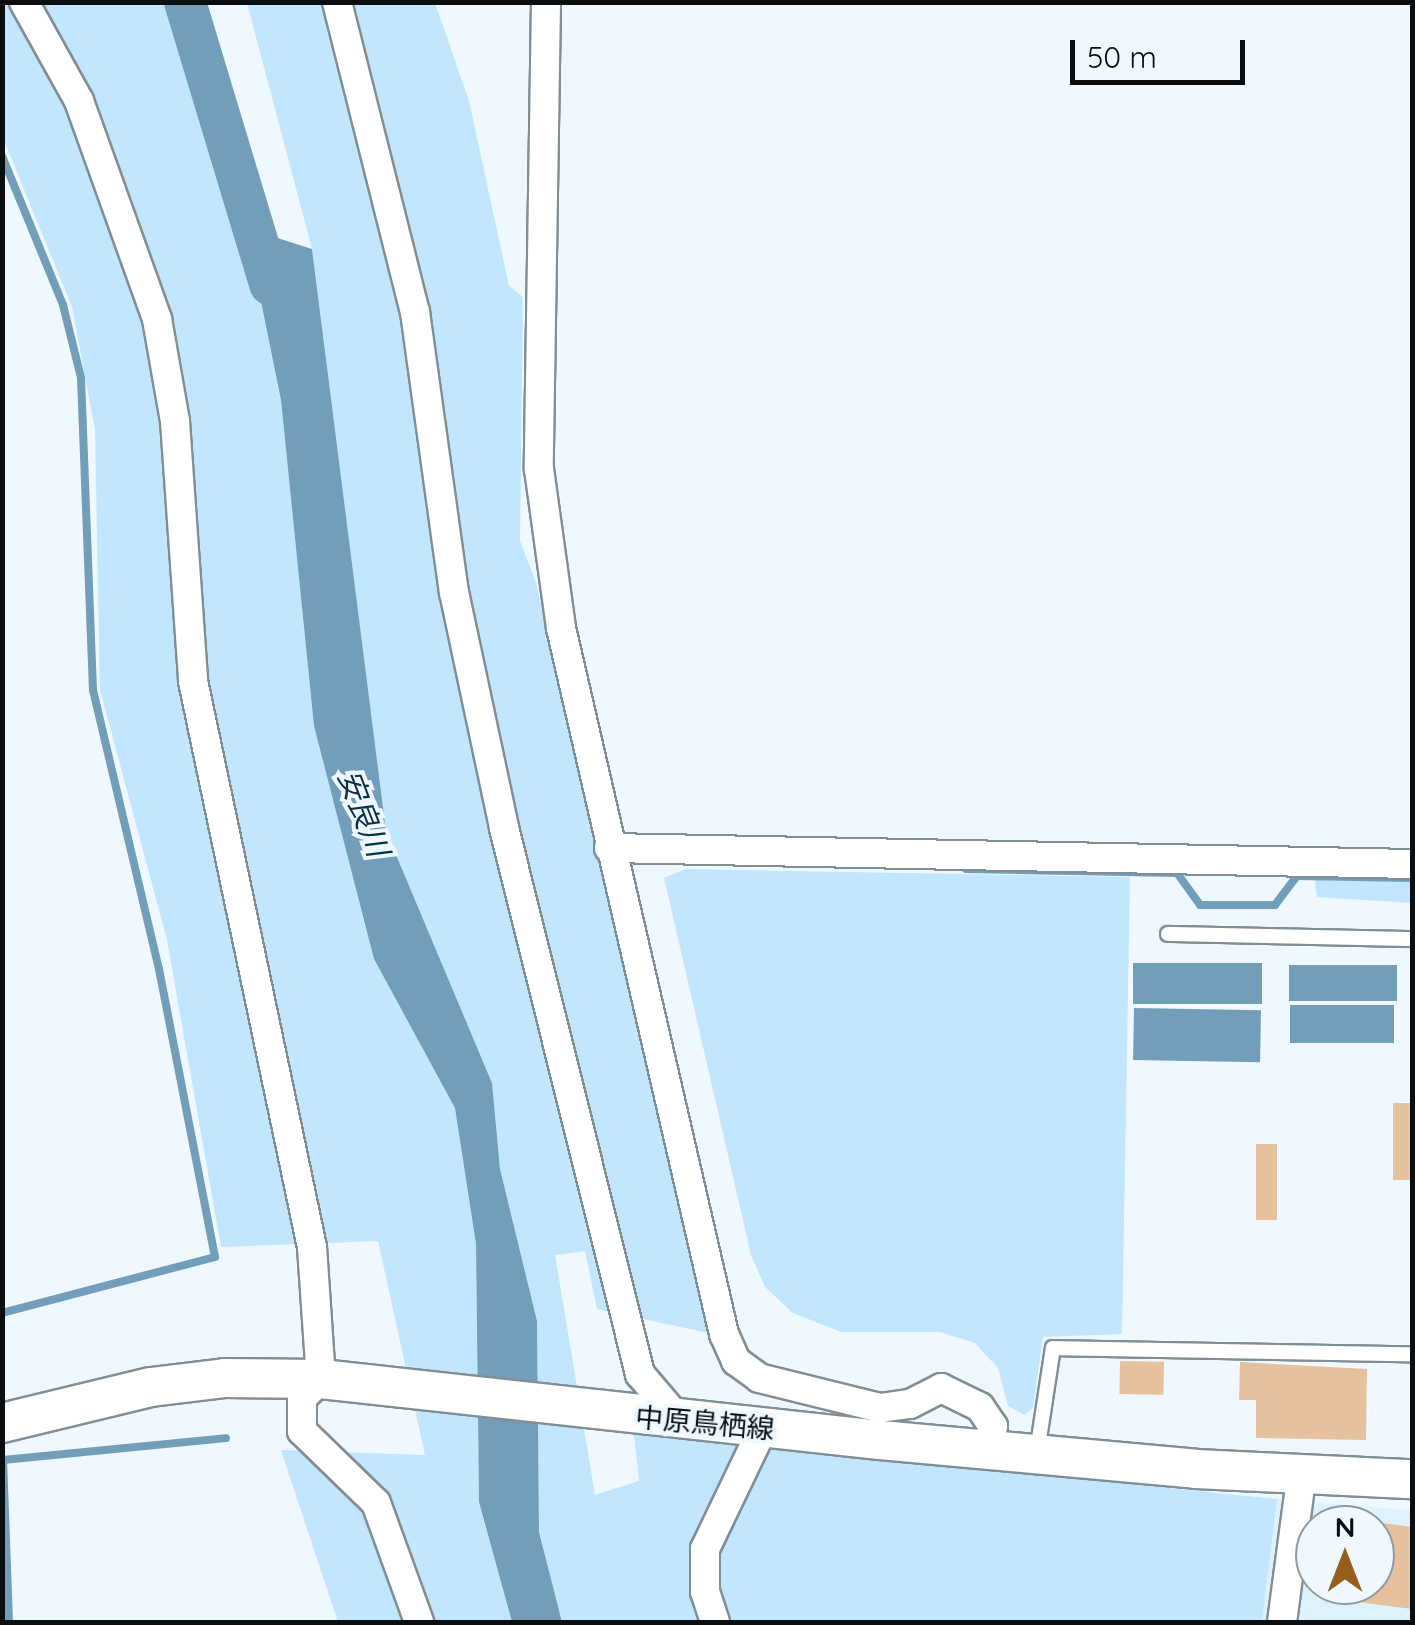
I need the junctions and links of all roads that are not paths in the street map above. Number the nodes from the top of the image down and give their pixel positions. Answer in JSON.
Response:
{"nodes":[{"id":1,"x":24,"y":2,"type":"edge"},
{"id":2,"x":336,"y":2,"type":"edge"},
{"id":3,"x":546,"y":2,"type":"edge"},
{"id":4,"x":609,"y":848,"type":"junction"},
{"id":5,"x":1412,"y":864,"type":"edge"},
{"id":6,"x":1168,"y":934,"type":"dead end"},
{"id":7,"x":1412,"y":940,"type":"edge"},
{"id":8,"x":1412,"y":1354,"type":"edge"},
{"id":9,"x":334,"y":1381,"type":"junction"},
{"id":10,"x":680,"y":1421,"type":"junction"},
{"id":11,"x":2,"y":1422,"type":"edge"},
{"id":12,"x":762,"y":1428,"type":"junction"},
{"id":13,"x":990,"y":1448,"type":"junction"},
{"id":14,"x":1037,"y":1452,"type":"junction"},
{"id":15,"x":1302,"y":1472,"type":"junction"},
{"id":16,"x":1412,"y":1480,"type":"edge"},
{"id":17,"x":419,"y":1622,"type":"edge"},
{"id":18,"x":715,"y":1622,"type":"edge"},
{"id":19,"x":1282,"y":1622,"type":"edge"}],
"edges":[{"from":1,"to":9,"type":"street"},
{"from":2,"to":10,"type":"street"},
{"from":3,"to":4,"type":"street"},
{"from":4,"to":5,"type":"street"},
{"from":4,"to":13,"type":"street"},
{"from":6,"to":7,"type":"lane"},
{"from":8,"to":14,"type":"lane"},
{"from":9,"to":10,"type":"main road","name":"中原鳥栖線"},
{"from":9,"to":11,"type":"main road","name":"中原鳥栖線"},
{"from":9,"to":17,"type":"street"},
{"from":10,"to":12,"type":"main road","name":"中原鳥栖線"},
{"from":12,"to":13,"type":"main road","name":"中原鳥栖線"},
{"from":12,"to":18,"type":"street"},
{"from":13,"to":14,"type":"main road","name":"中原鳥栖線"},
{"from":14,"to":15,"type":"main road","name":"中原鳥栖線"},
{"from":15,"to":16,"type":"main road","name":"中原鳥栖線"},
{"from":15,"to":19,"type":"street"}]}
